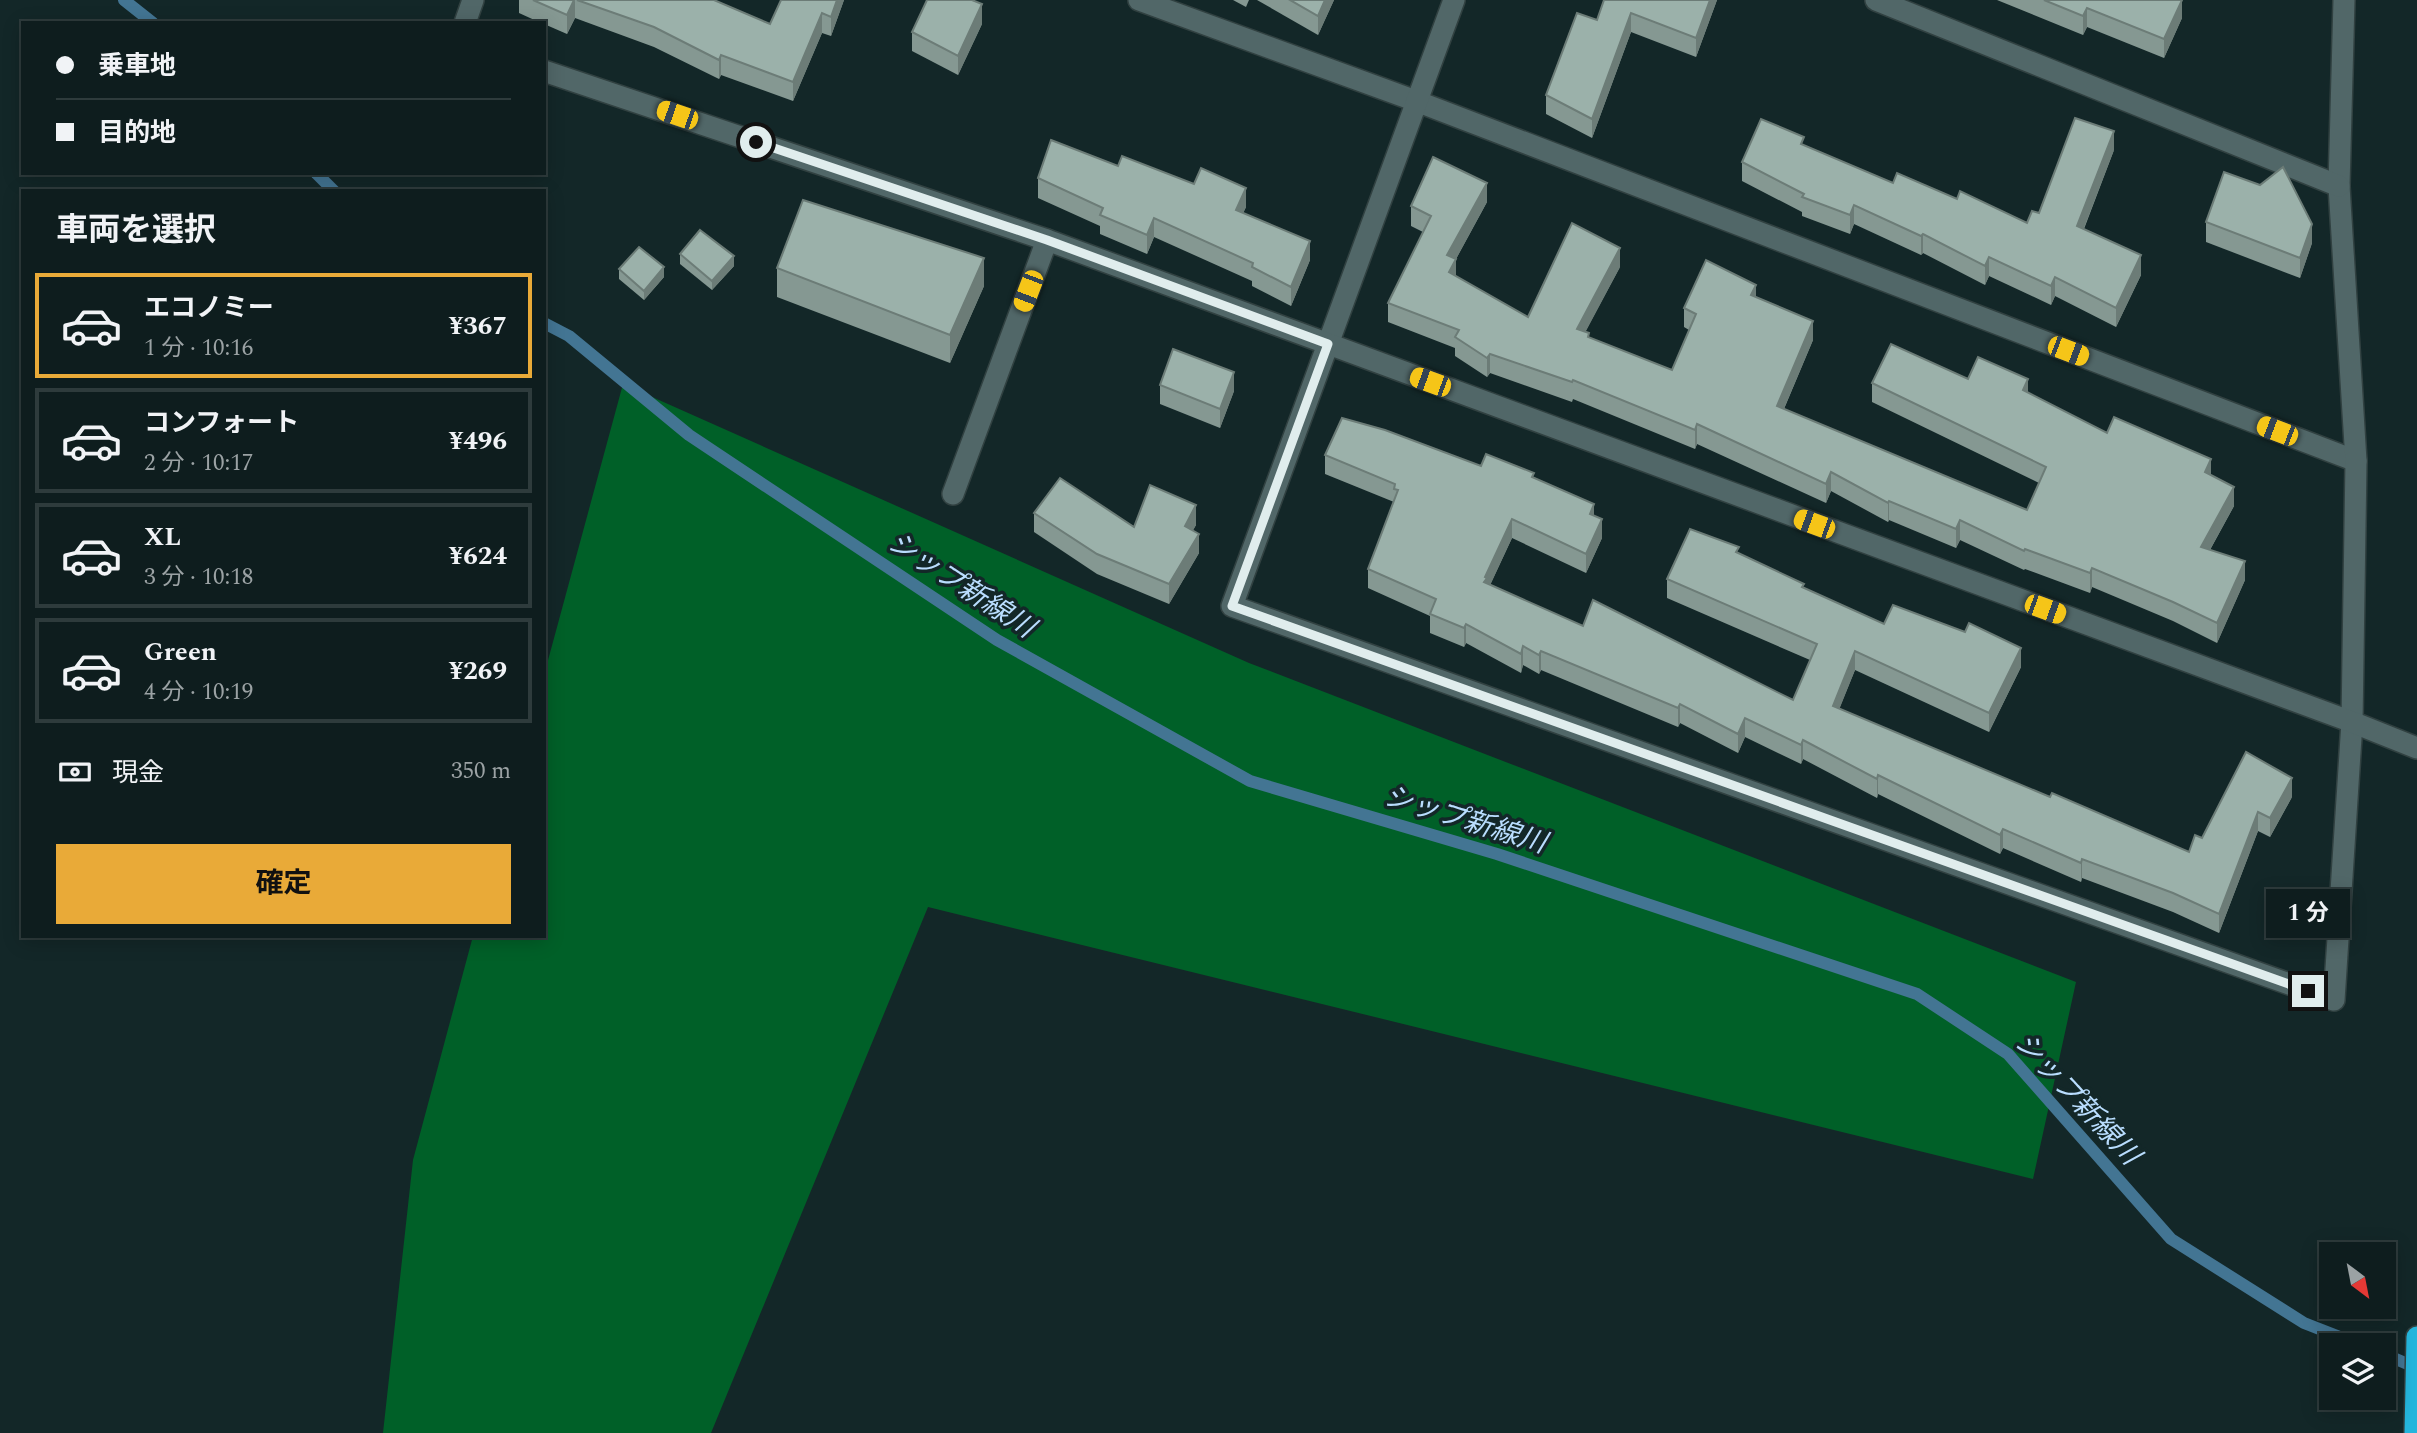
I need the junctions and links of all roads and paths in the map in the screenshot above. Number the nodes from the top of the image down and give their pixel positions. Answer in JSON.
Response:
{"nodes":[{"id":1,"x":474,"y":0,"type":"edge"},
{"id":2,"x":1139,"y":0,"type":"edge"},
{"id":3,"x":1454,"y":0,"type":"edge"},
{"id":4,"x":1876,"y":0,"type":"edge"},
{"id":5,"x":2344,"y":0,"type":"edge"},
{"id":6,"x":466,"y":21,"type":"edge"},
{"id":7,"x":546,"y":72,"type":"edge"},
{"id":8,"x":1416,"y":101,"type":"junction"},
{"id":9,"x":2339,"y":186,"type":"junction"},
{"id":10,"x":1047,"y":240,"type":"junction"},
{"id":11,"x":1328,"y":344,"type":"junction"},
{"id":12,"x":2356,"y":461,"type":"junction"},
{"id":13,"x":953,"y":494,"type":"dead end"},
{"id":14,"x":2352,"y":722,"type":"junction"},
{"id":15,"x":2417,"y":748,"type":"edge"},
{"id":16,"x":2417,"y":1337,"type":"edge"},
{"id":17,"x":2416,"y":1410,"type":"edge"},
{"id":18,"x":2415,"y":1433,"type":"edge"}],
"edges":[{"from":1,"to":6,"type":"street"},
{"from":2,"to":8,"type":"street"},
{"from":3,"to":8,"type":"street"},
{"from":4,"to":9,"type":"street"},
{"from":5,"to":9,"type":"street"},
{"from":7,"to":10,"type":"street"},
{"from":8,"to":11,"type":"street"},
{"from":8,"to":12,"type":"street"},
{"from":9,"to":12,"type":"street"},
{"from":10,"to":11,"type":"street"},
{"from":10,"to":13,"type":"street"},
{"from":11,"to":14,"type":"street"},
{"from":11,"to":14,"type":"street"},
{"from":12,"to":14,"type":"street"},
{"from":14,"to":15,"type":"street"},
{"from":16,"to":17,"type":"highway"},
{"from":17,"to":18,"type":"highway"}]}
